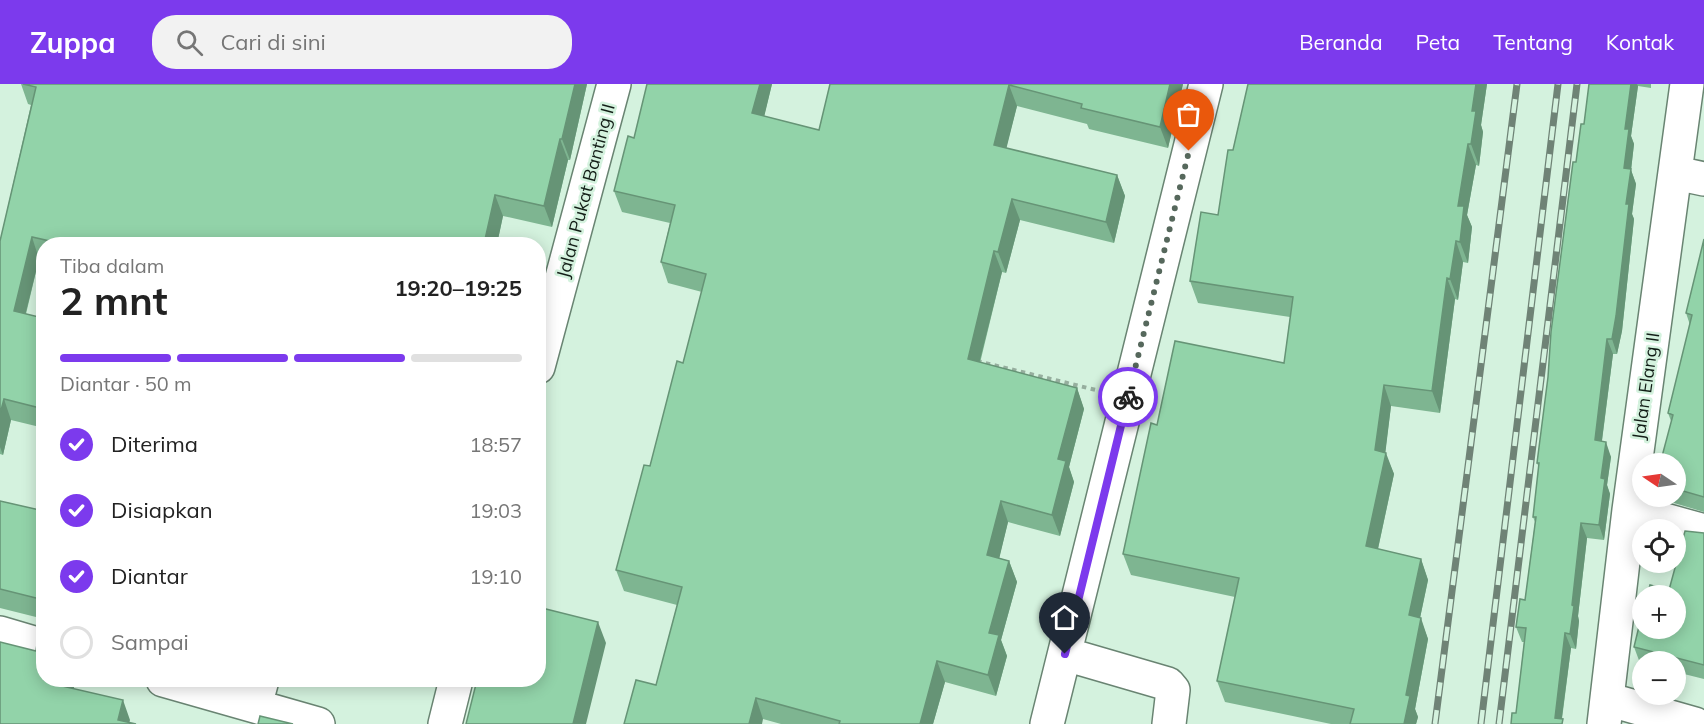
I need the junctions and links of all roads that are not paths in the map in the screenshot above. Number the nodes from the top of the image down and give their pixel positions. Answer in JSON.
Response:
{"nodes":[{"id":1,"x":614,"y":84,"type":"edge"},
{"id":2,"x":1206,"y":84,"type":"edge"},
{"id":3,"x":1687,"y":84,"type":"edge"},
{"id":4,"x":1690,"y":176,"type":"edge"},
{"id":5,"x":546,"y":337,"type":"edge"},
{"id":6,"x":1629,"y":510,"type":"junction"},
{"id":7,"x":1704,"y":531,"type":"edge"},
{"id":8,"x":0,"y":633,"type":"edge"},
{"id":9,"x":36,"y":644,"type":"edge"},
{"id":10,"x":1065,"y":654,"type":"junction"},
{"id":11,"x":215,"y":687,"type":"edge"},
{"id":12,"x":454,"y":687,"type":"edge"},
{"id":13,"x":259,"y":693,"type":"edge"},
{"id":14,"x":1606,"y":712,"type":"edge"},
{"id":15,"x":318,"y":724,"type":"edge"},
{"id":16,"x":445,"y":724,"type":"edge"},
{"id":17,"x":1047,"y":724,"type":"edge"},
{"id":18,"x":1169,"y":724,"type":"edge"},
{"id":19,"x":1695,"y":724,"type":"edge"}],
"edges":[{"from":1,"to":5,"type":"street","name":"Jalan Pukat Banting II"},
{"from":2,"to":10,"type":"street"},
{"from":3,"to":4,"type":"street","name":"Jalan Elang II"},
{"from":4,"to":6,"type":"street","name":"Jalan Elang II"},
{"from":6,"to":7,"type":"street"},
{"from":6,"to":14,"type":"street","name":"Jalan Elang II"},
{"from":8,"to":9,"type":"street"},
{"from":10,"to":17,"type":"street"},
{"from":10,"to":18,"type":"street"},
{"from":11,"to":13,"type":"street"},
{"from":12,"to":16,"type":"street"},
{"from":13,"to":15,"type":"street"},
{"from":14,"to":19,"type":"street"}]}
